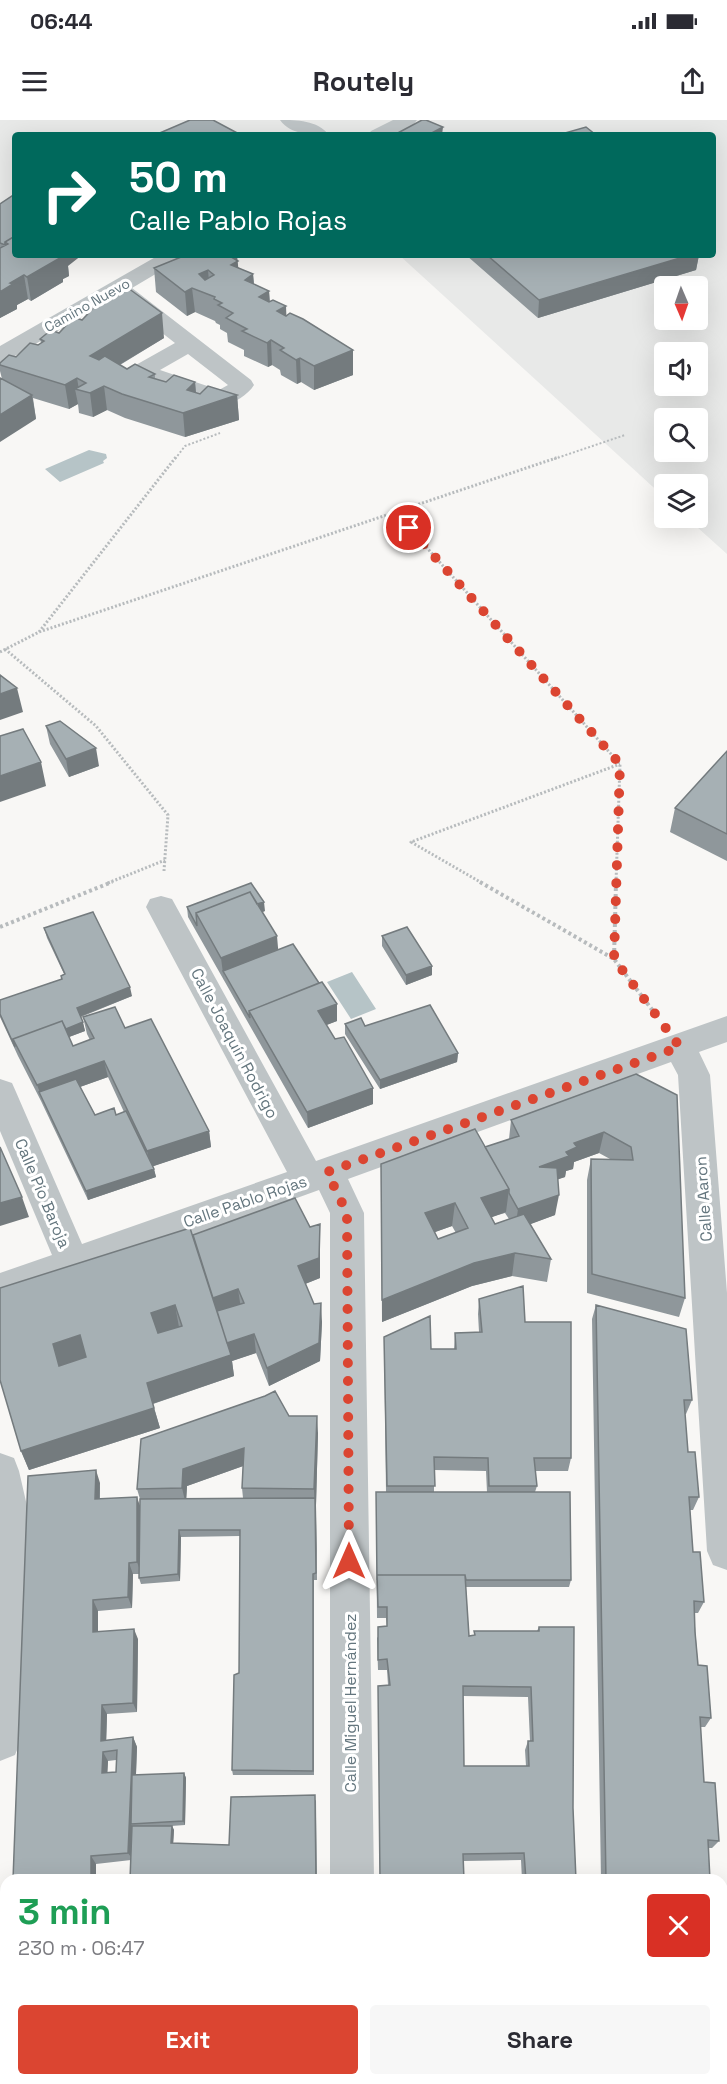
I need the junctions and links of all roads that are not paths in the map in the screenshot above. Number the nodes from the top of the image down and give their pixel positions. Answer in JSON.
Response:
{"nodes":[{"id":1,"x":289,"y":120,"type":"edge"},
{"id":2,"x":408,"y":120,"type":"edge"},
{"id":3,"x":313,"y":132,"type":"edge"},
{"id":4,"x":384,"y":132,"type":"edge"},
{"id":5,"x":169,"y":258,"type":"edge"},
{"id":6,"x":118,"y":288,"type":"junction"},
{"id":7,"x":189,"y":344,"type":"dead end"},
{"id":8,"x":0,"y":355,"type":"edge"},
{"id":9,"x":161,"y":907,"type":"road end"},
{"id":10,"x":727,"y":1029,"type":"edge"},
{"id":11,"x":680,"y":1047,"type":"junction"},
{"id":12,"x":0,"y":1092,"type":"edge"},
{"id":13,"x":317,"y":1176,"type":"junction"},
{"id":14,"x":72,"y":1261,"type":"junction"},
{"id":15,"x":0,"y":1288,"type":"edge"},
{"id":16,"x":720,"y":1357,"type":"edge"},
{"id":17,"x":0,"y":1471,"type":"edge"},
{"id":18,"x":6,"y":1520,"type":"edge"},
{"id":19,"x":727,"y":1551,"type":"edge"},
{"id":20,"x":0,"y":1740,"type":"edge"},
{"id":21,"x":352,"y":1874,"type":"edge"}],
"edges":[{"from":1,"to":3,"type":"street"},
{"from":2,"to":4,"type":"street"},
{"from":5,"to":6,"type":"street","name":"Camino Nuevo"},
{"from":6,"to":7,"type":"street"},
{"from":6,"to":8,"type":"street","name":"Camino Nuevo"},
{"from":9,"to":13,"type":"street","name":"Calle Joaquín Rodrigo"},
{"from":10,"to":11,"type":"street","name":"Calle Pablo Rojas"},
{"from":11,"to":13,"type":"street","name":"Calle Pablo Rojas"},
{"from":11,"to":16,"type":"street","name":"Calle Aaron"},
{"from":12,"to":14,"type":"street","name":"Calle Pío Baroja"},
{"from":13,"to":14,"type":"street","name":"Calle Pablo Rojas"},
{"from":13,"to":21,"type":"street","name":"Calle Miguel Hernández"},
{"from":14,"to":15,"type":"street","name":"Calle Pablo Rojas"},
{"from":16,"to":19,"type":"street","name":"Calle Aaron"},
{"from":17,"to":18,"type":"street"},
{"from":18,"to":20,"type":"street"}]}
